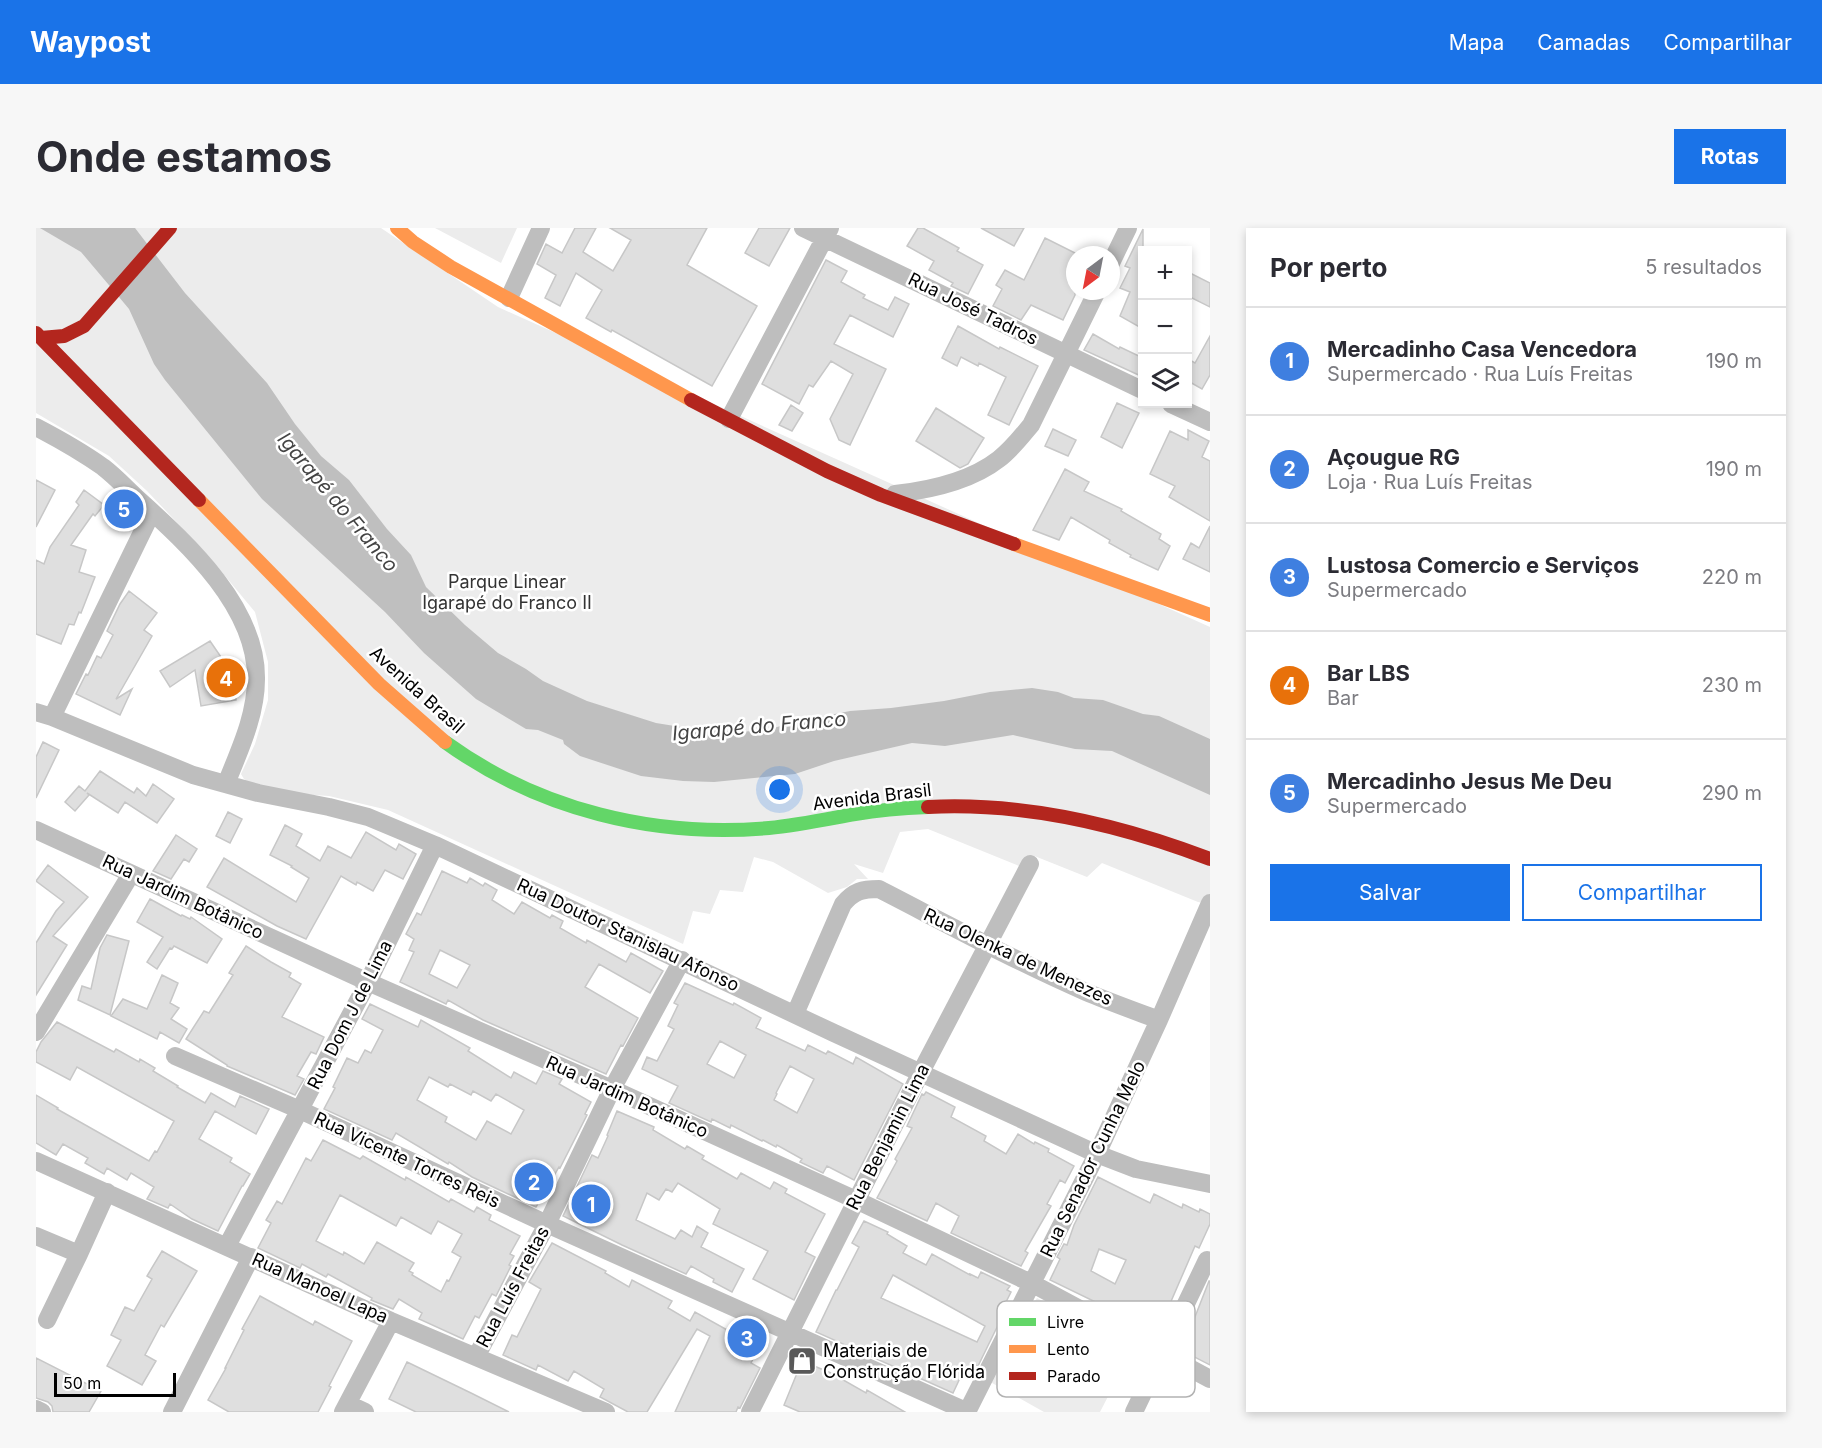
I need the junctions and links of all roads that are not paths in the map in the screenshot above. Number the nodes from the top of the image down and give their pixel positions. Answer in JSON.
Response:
{"nodes":[{"id":1,"x":397,"y":228,"type":"edge"},
{"id":2,"x":541,"y":228,"type":"edge"},
{"id":3,"x":803,"y":228,"type":"edge"},
{"id":4,"x":1128,"y":228,"type":"edge"},
{"id":5,"x":167,"y":232,"type":"edge"},
{"id":6,"x":827,"y":233,"type":"edge"},
{"id":7,"x":1119,"y":246,"type":"edge"},
{"id":8,"x":509,"y":298,"type":"junction"},
{"id":9,"x":1093,"y":300,"type":"edge"},
{"id":10,"x":38,"y":336,"type":"edge"},
{"id":11,"x":1067,"y":354,"type":"junction"},
{"id":12,"x":1138,"y":388,"type":"edge"},
{"id":13,"x":1180,"y":408,"type":"edge"},
{"id":14,"x":729,"y":419,"type":"junction"},
{"id":15,"x":1210,"y":422,"type":"edge"},
{"id":16,"x":36,"y":427,"type":"edge"},
{"id":17,"x":881,"y":495,"type":"junction"},
{"id":18,"x":152,"y":512,"type":"junction"},
{"id":19,"x":1210,"y":615,"type":"edge"},
{"id":20,"x":44,"y":714,"type":"edge"},
{"id":21,"x":226,"y":784,"type":"junction"},
{"id":22,"x":36,"y":830,"type":"edge"},
{"id":23,"x":435,"y":845,"type":"junction"},
{"id":24,"x":1210,"y":859,"type":"edge"},
{"id":25,"x":1030,"y":864,"type":"dead end"},
{"id":26,"x":131,"y":874,"type":"junction"},
{"id":27,"x":1210,"y":903,"type":"edge"},
{"id":28,"x":987,"y":945,"type":"junction"},
{"id":29,"x":682,"y":960,"type":"junction"},
{"id":30,"x":368,"y":982,"type":"junction"},
{"id":31,"x":36,"y":996,"type":"edge"},
{"id":32,"x":53,"y":1004,"type":"junction"},
{"id":33,"x":795,"y":1014,"type":"junction"},
{"id":34,"x":1159,"y":1020,"type":"junction"},
{"id":35,"x":36,"y":1032,"type":"edge"},
{"id":36,"x":175,"y":1056,"type":"dead end"},
{"id":37,"x":921,"y":1072,"type":"junction"},
{"id":38,"x":612,"y":1089,"type":"junction"},
{"id":39,"x":300,"y":1110,"type":"junction"},
{"id":40,"x":1097,"y":1155,"type":"junction"},
{"id":41,"x":36,"y":1161,"type":"edge"},
{"id":42,"x":1210,"y":1184,"type":"edge"},
{"id":43,"x":106,"y":1192,"type":"junction"},
{"id":44,"x":856,"y":1200,"type":"junction"},
{"id":45,"x":547,"y":1224,"type":"junction"},
{"id":46,"x":36,"y":1236,"type":"edge"},
{"id":47,"x":227,"y":1246,"type":"junction"},
{"id":48,"x":79,"y":1254,"type":"junction"},
{"id":49,"x":251,"y":1257,"type":"junction"},
{"id":50,"x":1207,"y":1260,"type":"dead end"},
{"id":51,"x":1033,"y":1284,"type":"junction"},
{"id":52,"x":1024,"y":1301,"type":"edge"},
{"id":53,"x":1065,"y":1301,"type":"edge"},
{"id":54,"x":1188,"y":1301,"type":"edge"},
{"id":55,"x":47,"y":1320,"type":"dead end"},
{"id":56,"x":391,"y":1321,"type":"junction"},
{"id":57,"x":790,"y":1333,"type":"junction"},
{"id":58,"x":997,"y":1355,"type":"edge"},
{"id":59,"x":476,"y":1357,"type":"junction"},
{"id":60,"x":1195,"y":1371,"type":"edge"},
{"id":61,"x":1210,"y":1379,"type":"edge"},
{"id":62,"x":1142,"y":1397,"type":"edge"},
{"id":63,"x":345,"y":1408,"type":"edge"},
{"id":64,"x":36,"y":1409,"type":"edge"},
{"id":65,"x":42,"y":1412,"type":"edge"},
{"id":66,"x":172,"y":1412,"type":"edge"},
{"id":67,"x":365,"y":1412,"type":"edge"},
{"id":68,"x":606,"y":1412,"type":"edge"},
{"id":69,"x":750,"y":1412,"type":"edge"},
{"id":70,"x":968,"y":1412,"type":"edge"},
{"id":71,"x":1134,"y":1412,"type":"edge"}],
"edges":[{"from":1,"to":8,"type":"main road"},
{"from":2,"to":8,"type":"street"},
{"from":3,"to":6,"type":"street","name":"Rua José Tadros"},
{"from":4,"to":7,"type":"street"},
{"from":5,"to":10,"type":"main road"},
{"from":6,"to":11,"type":"street","name":"Rua José Tadros"},
{"from":6,"to":14,"type":"street"},
{"from":8,"to":14,"type":"main road"},
{"from":9,"to":11,"type":"street"},
{"from":10,"to":24,"type":"main road","name":"Avenida Brasil"},
{"from":11,"to":12,"type":"street","name":"Rua José Tadros"},
{"from":11,"to":17,"type":"street"},
{"from":13,"to":15,"type":"street"},
{"from":14,"to":17,"type":"main road"},
{"from":16,"to":18,"type":"street"},
{"from":17,"to":19,"type":"main road"},
{"from":18,"to":20,"type":"street"},
{"from":18,"to":21,"type":"street"},
{"from":20,"to":21,"type":"street","name":"Rua Doutor Stanislau Afonso"},
{"from":21,"to":23,"type":"street","name":"Rua Doutor Stanislau Afonso"},
{"from":22,"to":26,"type":"street","name":"Rua Jardim Botânico"},
{"from":23,"to":29,"type":"street","name":"Rua Doutor Stanislau Afonso"},
{"from":23,"to":30,"type":"street","name":"Rua Dom J de Lima"},
{"from":25,"to":28,"type":"street","name":"Rua Benjamin Lima"},
{"from":26,"to":30,"type":"street","name":"Rua Jardim Botânico"},
{"from":26,"to":32,"type":"street"},
{"from":27,"to":34,"type":"street","name":"Rua Senador Cunha Melo"},
{"from":28,"to":33,"type":"street","name":"Rua Olenka de Menezes"},
{"from":28,"to":34,"type":"street","name":"Rua Olenka de Menezes"},
{"from":28,"to":37,"type":"street","name":"Rua Benjamin Lima"},
{"from":29,"to":33,"type":"street","name":"Rua Doutor Stanislau Afonso"},
{"from":29,"to":38,"type":"street","name":"Rua Luís Freitas"},
{"from":30,"to":38,"type":"street","name":"Rua Jardim Botânico"},
{"from":30,"to":39,"type":"street","name":"Rua Dom J de Lima"},
{"from":31,"to":32,"type":"street"},
{"from":32,"to":35,"type":"street"},
{"from":33,"to":37,"type":"street","name":"Rua Doutor Stanislau Afonso"},
{"from":34,"to":40,"type":"street","name":"Rua Senador Cunha Melo"},
{"from":36,"to":39,"type":"street","name":"Rua Vicente Torres Reis"},
{"from":37,"to":40,"type":"street","name":"Rua Doutor Stanislau Afonso"},
{"from":37,"to":44,"type":"street","name":"Rua Benjamin Lima"},
{"from":38,"to":44,"type":"street","name":"Rua Jardim Botânico"},
{"from":38,"to":45,"type":"street","name":"Rua Luís Freitas"},
{"from":39,"to":45,"type":"street","name":"Rua Vicente Torres Reis"},
{"from":39,"to":47,"type":"street","name":"Rua Dom J de Lima"},
{"from":40,"to":42,"type":"street","name":"Rua Doutor Stanislau Afonso"},
{"from":40,"to":51,"type":"street","name":"Rua Senador Cunha Melo"},
{"from":41,"to":43,"type":"street","name":"Rua Manoel Lapa"},
{"from":43,"to":47,"type":"street","name":"Rua Manoel Lapa"},
{"from":43,"to":48,"type":"street"},
{"from":44,"to":51,"type":"street","name":"Rua Jardim Botânico"},
{"from":44,"to":57,"type":"street","name":"Rua Benjamin Lima"},
{"from":45,"to":57,"type":"street","name":"Rua Vicente Torres Reis"},
{"from":45,"to":59,"type":"street","name":"Rua Luís Freitas"},
{"from":46,"to":48,"type":"street"},
{"from":47,"to":49,"type":"street","name":"Rua Manoel Lapa"},
{"from":48,"to":55,"type":"street"},
{"from":49,"to":56,"type":"street","name":"Rua Manoel Lapa"},
{"from":49,"to":66,"type":"street"},
{"from":50,"to":54,"type":"street"},
{"from":51,"to":52,"type":"street","name":"Rua Senador Cunha Melo"},
{"from":51,"to":53,"type":"street","name":"Rua Jardim Botânico"},
{"from":56,"to":59,"type":"street","name":"Rua Manoel Lapa"},
{"from":56,"to":63,"type":"street"},
{"from":57,"to":69,"type":"street","name":"Rua Benjamin Lima"},
{"from":57,"to":70,"type":"street","name":"Rua Vicente Torres Reis"},
{"from":58,"to":70,"type":"street","name":"Rua Senador Cunha Melo"},
{"from":59,"to":68,"type":"street","name":"Rua Manoel Lapa"},
{"from":60,"to":61,"type":"street","name":"Rua Jardim Botânico"},
{"from":62,"to":71,"type":"street"},
{"from":63,"to":67,"type":"street"},
{"from":64,"to":65,"type":"street"}]}
